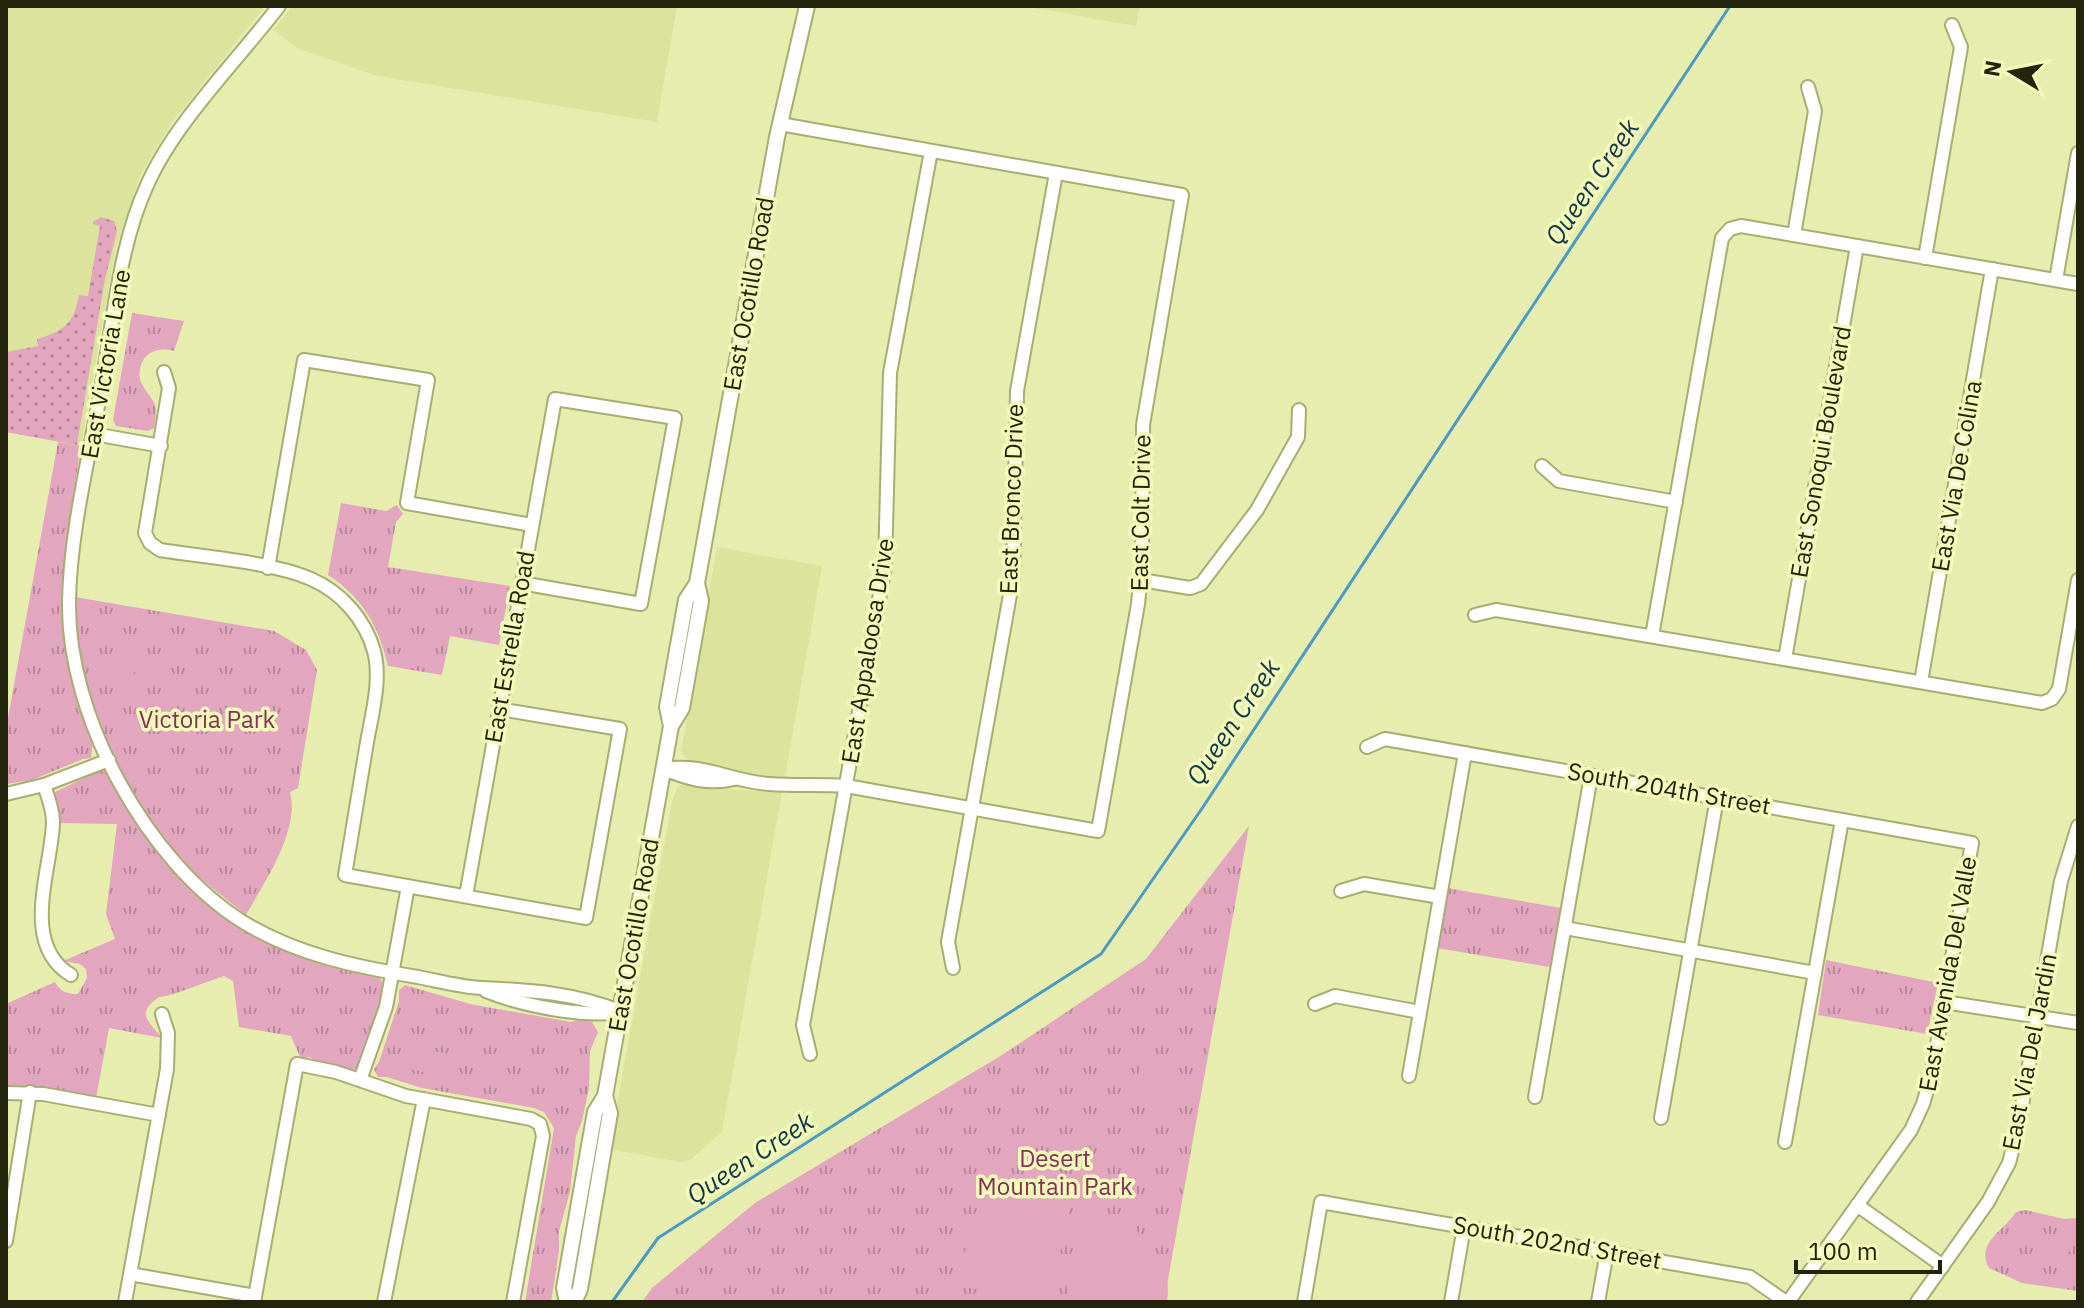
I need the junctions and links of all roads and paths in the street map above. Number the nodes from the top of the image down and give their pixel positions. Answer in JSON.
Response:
{"nodes":[{"id":1,"x":279,"y":6,"type":"edge"},
{"id":2,"x":807,"y":6,"type":"edge"},
{"id":3,"x":1952,"y":25,"type":"dead end"},
{"id":4,"x":1808,"y":87,"type":"dead end"},
{"id":5,"x":780,"y":124,"type":"junction"},
{"id":6,"x":931,"y":151,"type":"junction"},
{"id":7,"x":2078,"y":153,"type":"edge"},
{"id":8,"x":1056,"y":173,"type":"junction"},
{"id":9,"x":1794,"y":235,"type":"junction"},
{"id":10,"x":1857,"y":246,"type":"junction"},
{"id":11,"x":1925,"y":258,"type":"junction"},
{"id":12,"x":1992,"y":269,"type":"junction"},
{"id":13,"x":2056,"y":280,"type":"junction"},
{"id":14,"x":2078,"y":284,"type":"edge"},
{"id":15,"x":164,"y":372,"type":"dead end"},
{"id":16,"x":1299,"y":410,"type":"dead end"},
{"id":17,"x":94,"y":434,"type":"junction"},
{"id":18,"x":161,"y":446,"type":"junction"},
{"id":19,"x":1542,"y":466,"type":"dead end"},
{"id":20,"x":1676,"y":502,"type":"junction"},
{"id":21,"x":532,"y":525,"type":"junction"},
{"id":22,"x":268,"y":568,"type":"junction"},
{"id":23,"x":1141,"y":580,"type":"junction"},
{"id":24,"x":2078,"y":580,"type":"edge"},
{"id":25,"x":521,"y":583,"type":"junction"},
{"id":26,"x":1475,"y":615,"type":"dead end"},
{"id":27,"x":1652,"y":636,"type":"junction"},
{"id":28,"x":1785,"y":659,"type":"junction"},
{"id":29,"x":1921,"y":682,"type":"junction"},
{"id":30,"x":499,"y":709,"type":"junction"},
{"id":31,"x":1367,"y":747,"type":"dead end"},
{"id":32,"x":1465,"y":753,"type":"junction"},
{"id":33,"x":109,"y":760,"type":"junction"},
{"id":34,"x":663,"y":769,"type":"junction"},
{"id":35,"x":1591,"y":776,"type":"junction"},
{"id":36,"x":44,"y":785,"type":"junction"},
{"id":37,"x":846,"y":786,"type":"junction"},
{"id":38,"x":6,"y":794,"type":"edge"},
{"id":39,"x":1717,"y":798,"type":"junction"},
{"id":40,"x":972,"y":809,"type":"junction"},
{"id":41,"x":1842,"y":820,"type":"junction"},
{"id":42,"x":2078,"y":826,"type":"edge"},
{"id":43,"x":1972,"y":843,"type":"joint"},
{"id":44,"x":408,"y":886,"type":"junction"},
{"id":45,"x":1341,"y":891,"type":"dead end"},
{"id":46,"x":466,"y":896,"type":"junction"},
{"id":47,"x":1440,"y":897,"type":"junction"},
{"id":48,"x":1565,"y":928,"type":"junction"},
{"id":49,"x":1690,"y":950,"type":"junction"},
{"id":50,"x":953,"y":968,"type":"dead end"},
{"id":51,"x":393,"y":973,"type":"junction"},
{"id":52,"x":1815,"y":973,"type":"junction"},
{"id":53,"x":71,"y":975,"type":"dead end"},
{"id":54,"x":1944,"y":1002,"type":"junction"},
{"id":55,"x":1315,"y":1004,"type":"dead end"},
{"id":56,"x":621,"y":1012,"type":"junction"},
{"id":57,"x":1420,"y":1012,"type":"junction"},
{"id":58,"x":162,"y":1014,"type":"dead end"},
{"id":59,"x":2038,"y":1017,"type":"junction"},
{"id":60,"x":2078,"y":1023,"type":"edge"},
{"id":61,"x":810,"y":1054,"type":"dead end"},
{"id":62,"x":1409,"y":1076,"type":"dead end"},
{"id":63,"x":360,"y":1080,"type":"junction"},
{"id":64,"x":30,"y":1092,"type":"junction"},
{"id":65,"x":6,"y":1093,"type":"edge"},
{"id":66,"x":605,"y":1096,"type":"junction"},
{"id":67,"x":1535,"y":1097,"type":"dead end"},
{"id":68,"x":424,"y":1099,"type":"junction"},
{"id":69,"x":159,"y":1115,"type":"junction"},
{"id":70,"x":1661,"y":1118,"type":"dead end"},
{"id":71,"x":1785,"y":1142,"type":"dead end"},
{"id":72,"x":1857,"y":1205,"type":"junction"},
{"id":73,"x":1464,"y":1227,"type":"junction"},
{"id":74,"x":6,"y":1241,"type":"edge"},
{"id":75,"x":1607,"y":1252,"type":"junction"},
{"id":76,"x":1943,"y":1266,"type":"junction"},
{"id":77,"x":130,"y":1274,"type":"junction"},
{"id":78,"x":255,"y":1299,"type":"edge"},
{"id":79,"x":125,"y":1302,"type":"edge"},
{"id":80,"x":384,"y":1302,"type":"edge"},
{"id":81,"x":513,"y":1302,"type":"edge"},
{"id":82,"x":567,"y":1302,"type":"edge"},
{"id":83,"x":574,"y":1302,"type":"edge"},
{"id":84,"x":1304,"y":1302,"type":"edge"},
{"id":85,"x":1451,"y":1302,"type":"edge"},
{"id":86,"x":1598,"y":1302,"type":"edge"},
{"id":87,"x":1787,"y":1302,"type":"edge"},
{"id":88,"x":1917,"y":1302,"type":"edge"}],
"edges":[{"from":1,"to":17,"type":"street","name":"East Victoria Lane"},
{"from":2,"to":5,"type":"main road","name":"East Ocotillo Road"},
{"from":3,"to":11,"type":"street"},
{"from":4,"to":9,"type":"street"},
{"from":5,"to":6,"type":"street"},
{"from":5,"to":34,"type":"main road","name":"East Ocotillo Road"},
{"from":6,"to":8,"type":"street"},
{"from":6,"to":37,"type":"street","name":"East Appaloosa Drive"},
{"from":7,"to":13,"type":"street"},
{"from":8,"to":23,"type":"street","name":"East Colt Drive"},
{"from":8,"to":40,"type":"street","name":"East Bronco Drive"},
{"from":9,"to":10,"type":"street"},
{"from":9,"to":20,"type":"street"},
{"from":10,"to":11,"type":"street"},
{"from":10,"to":28,"type":"street","name":"East Sonoqui Boulevard"},
{"from":11,"to":12,"type":"street"},
{"from":12,"to":13,"type":"street"},
{"from":12,"to":29,"type":"street","name":"East Via De Colina"},
{"from":13,"to":14,"type":"street"},
{"from":15,"to":18,"type":"street"},
{"from":16,"to":23,"type":"street"},
{"from":17,"to":18,"type":"street"},
{"from":17,"to":33,"type":"street","name":"East Victoria Lane"},
{"from":18,"to":22,"type":"street"},
{"from":19,"to":20,"type":"street"},
{"from":20,"to":27,"type":"street"},
{"from":21,"to":22,"type":"street"},
{"from":21,"to":25,"type":"street","name":"East Estrella Road"},
{"from":21,"to":25,"type":"street","name":"East Estrella Road"},
{"from":22,"to":44,"type":"street"},
{"from":23,"to":40,"type":"street","name":"East Colt Drive"},
{"from":24,"to":29,"type":"street"},
{"from":25,"to":30,"type":"street","name":"East Estrella Road"},
{"from":26,"to":27,"type":"street"},
{"from":27,"to":28,"type":"street"},
{"from":28,"to":29,"type":"street"},
{"from":30,"to":46,"type":"street","name":"East Estrella Road"},
{"from":30,"to":46,"type":"street"},
{"from":31,"to":32,"type":"street","name":"South 204th Street"},
{"from":32,"to":35,"type":"street","name":"South 204th Street"},
{"from":32,"to":47,"type":"street"},
{"from":33,"to":36,"type":"street"},
{"from":33,"to":51,"type":"street","name":"East Victoria Lane"},
{"from":34,"to":37,"type":"street"},
{"from":34,"to":56,"type":"main road","name":"East Ocotillo Road"},
{"from":35,"to":39,"type":"street","name":"South 204th Street"},
{"from":35,"to":48,"type":"street"},
{"from":36,"to":38,"type":"street"},
{"from":36,"to":53,"type":"street"},
{"from":37,"to":40,"type":"street"},
{"from":37,"to":61,"type":"street","name":"East Appaloosa Drive"},
{"from":39,"to":41,"type":"street","name":"South 204th Street"},
{"from":39,"to":49,"type":"street"},
{"from":40,"to":50,"type":"street","name":"East Bronco Drive"},
{"from":41,"to":43,"type":"street","name":"South 204th Street"},
{"from":41,"to":52,"type":"street"},
{"from":42,"to":59,"type":"street","name":"East Via Del Jardin"},
{"from":43,"to":54,"type":"street","name":"East Avenida Del Valle"},
{"from":44,"to":46,"type":"street"},
{"from":44,"to":51,"type":"street"},
{"from":45,"to":47,"type":"street"},
{"from":47,"to":57,"type":"street"},
{"from":48,"to":49,"type":"street"},
{"from":48,"to":67,"type":"street"},
{"from":49,"to":52,"type":"street"},
{"from":49,"to":70,"type":"street"},
{"from":51,"to":56,"type":"street","name":"East Victoria Lane"},
{"from":51,"to":63,"type":"street"},
{"from":52,"to":71,"type":"street"},
{"from":54,"to":59,"type":"street"},
{"from":54,"to":72,"type":"street","name":"East Avenida Del Valle"},
{"from":55,"to":57,"type":"street"},
{"from":56,"to":66,"type":"main road","name":"East Ocotillo Road"},
{"from":57,"to":62,"type":"street"},
{"from":58,"to":69,"type":"street"},
{"from":59,"to":60,"type":"street"},
{"from":59,"to":76,"type":"street","name":"East Via Del Jardin"},
{"from":63,"to":68,"type":"street"},
{"from":63,"to":78,"type":"street"},
{"from":64,"to":65,"type":"street"},
{"from":64,"to":69,"type":"street"},
{"from":64,"to":74,"type":"street"},
{"from":66,"to":82,"type":"main road","name":"East Ocotillo Road"},
{"from":66,"to":83,"type":"main road","name":"East Ocotillo Road"},
{"from":68,"to":80,"type":"street"},
{"from":68,"to":81,"type":"street"},
{"from":69,"to":77,"type":"street"},
{"from":72,"to":76,"type":"street"},
{"from":72,"to":87,"type":"street","name":"East Avenida Del Valle"},
{"from":73,"to":75,"type":"street","name":"South 202nd Street"},
{"from":73,"to":84,"type":"street","name":"South 202nd Street"},
{"from":73,"to":85,"type":"street"},
{"from":75,"to":86,"type":"street"},
{"from":75,"to":87,"type":"street","name":"South 202nd Street"},
{"from":76,"to":88,"type":"street","name":"East Via Del Jardin"},
{"from":77,"to":78,"type":"street"},
{"from":77,"to":79,"type":"street"}]}
